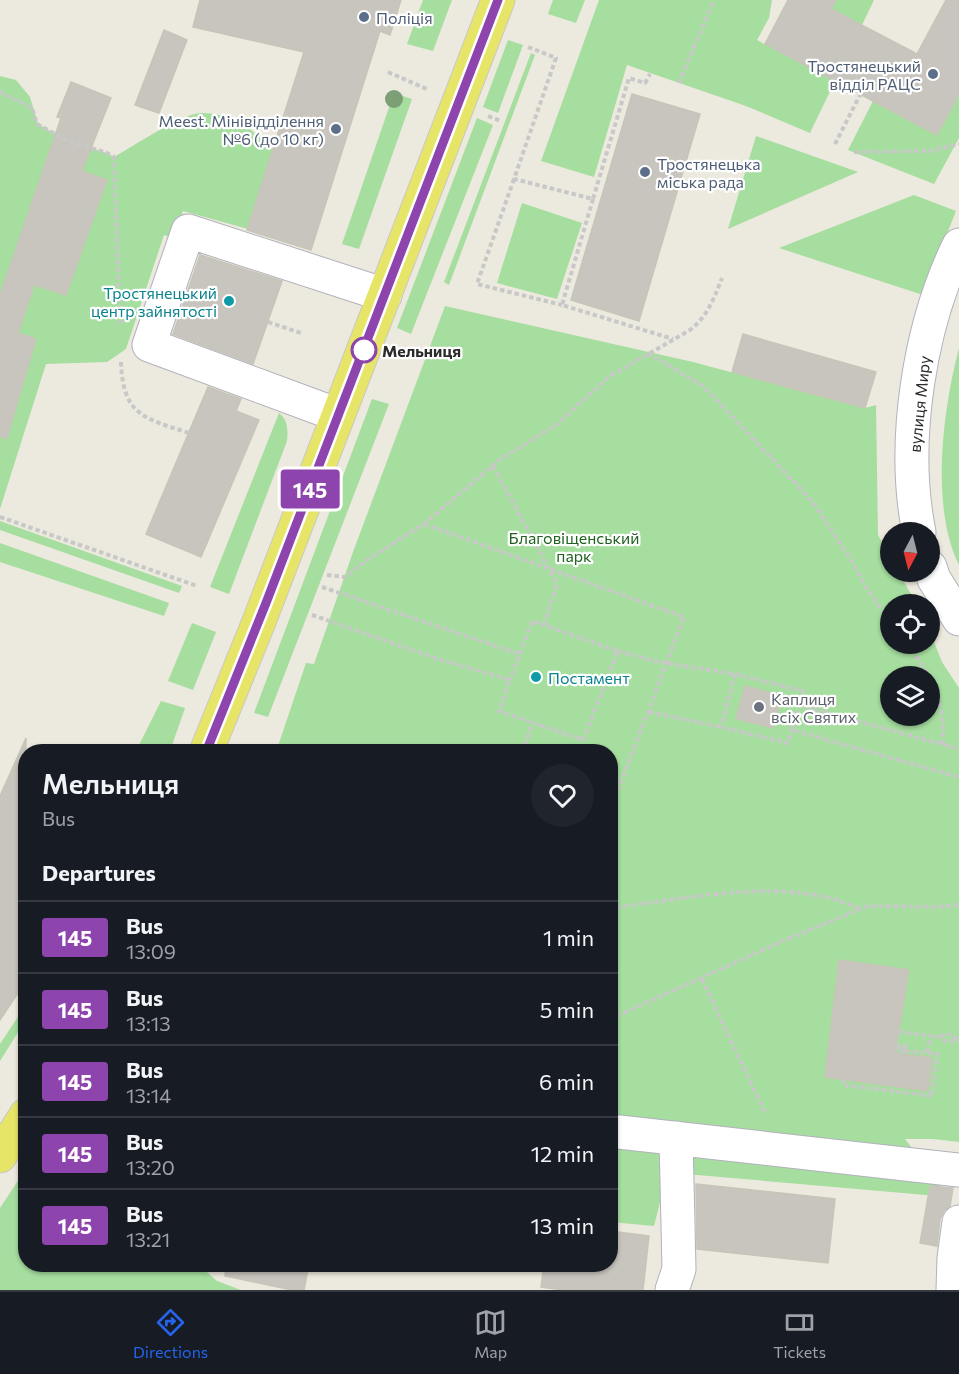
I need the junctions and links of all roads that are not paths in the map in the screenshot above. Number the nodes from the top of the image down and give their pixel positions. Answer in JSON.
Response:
{"nodes":[{"id":1,"x":498,"y":0,"type":"edge"},
{"id":2,"x":959,"y":245,"type":"edge"},
{"id":3,"x":385,"y":295,"type":"junction"},
{"id":4,"x":338,"y":415,"type":"junction"},
{"id":5,"x":917,"y":522,"type":"edge"},
{"id":6,"x":936,"y":582,"type":"edge"},
{"id":7,"x":959,"y":620,"type":"edge"},
{"id":8,"x":209,"y":744,"type":"edge"},
{"id":9,"x":18,"y":1128,"type":"edge"},
{"id":10,"x":618,"y":1132,"type":"edge"},
{"id":11,"x":676,"y":1138,"type":"junction"},
{"id":12,"x":0,"y":1156,"type":"edge"},
{"id":13,"x":959,"y":1170,"type":"edge"},
{"id":14,"x":959,"y":1222,"type":"edge"},
{"id":15,"x":672,"y":1290,"type":"edge"},
{"id":16,"x":953,"y":1290,"type":"edge"}],
"edges":[{"from":1,"to":3,"type":"main road"},
{"from":2,"to":5,"type":"street","name":"вулиця Миру"},
{"from":3,"to":4,"type":"main road"},
{"from":3,"to":4,"type":"street"},
{"from":4,"to":8,"type":"main road"},
{"from":6,"to":7,"type":"street"},
{"from":9,"to":12,"type":"main road"},
{"from":10,"to":11,"type":"street"},
{"from":11,"to":13,"type":"street"},
{"from":11,"to":15,"type":"street"},
{"from":14,"to":16,"type":"street"}]}
